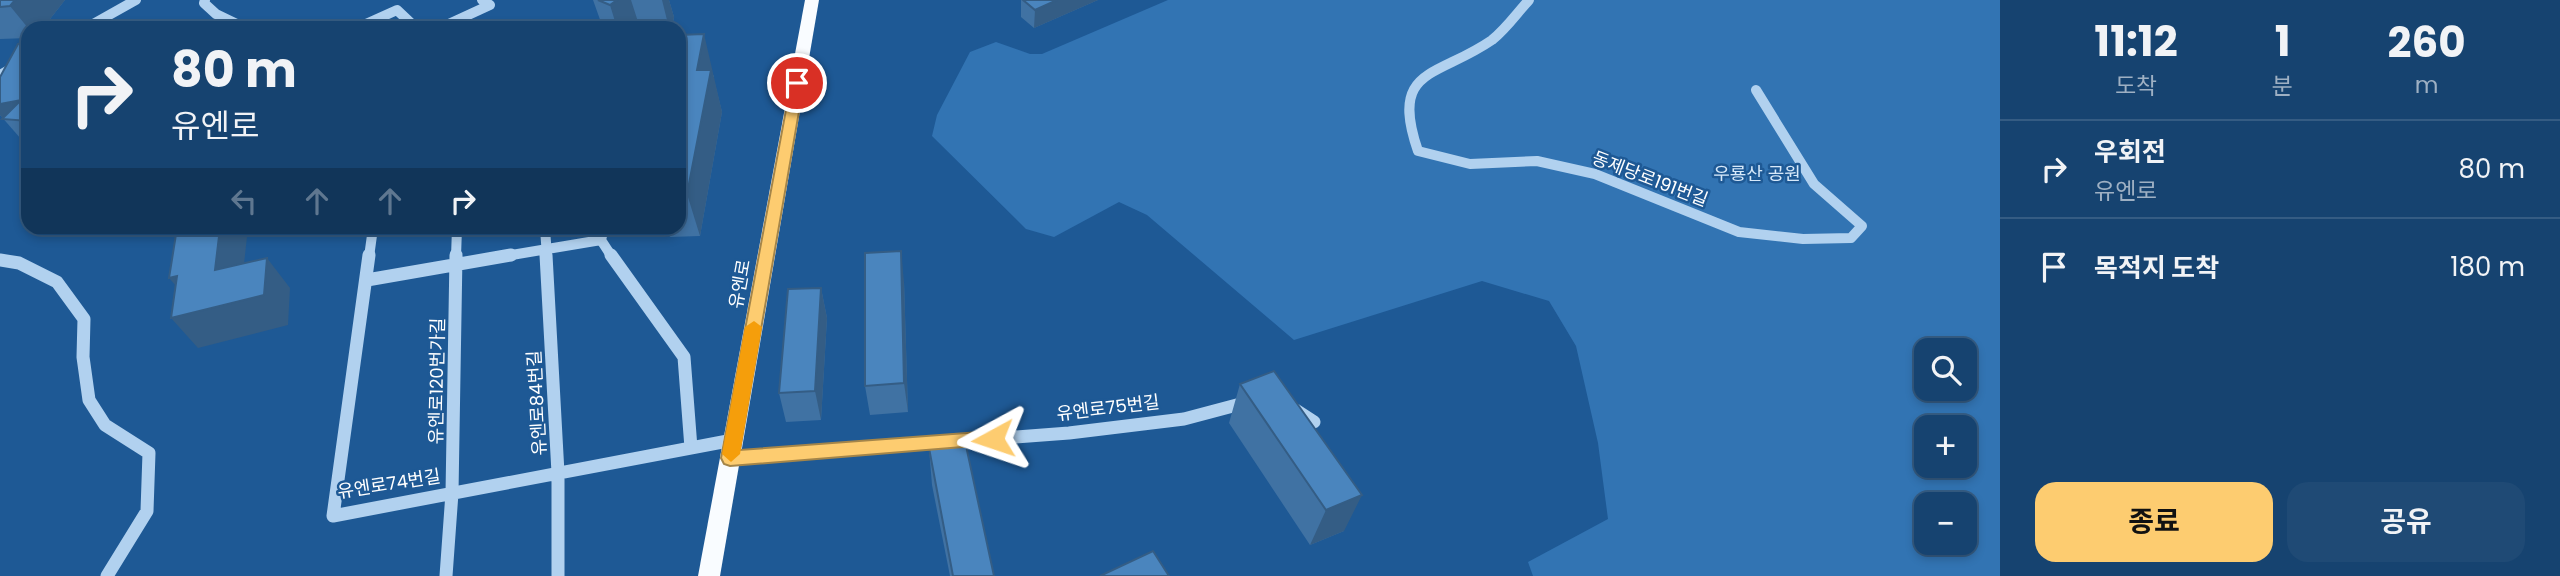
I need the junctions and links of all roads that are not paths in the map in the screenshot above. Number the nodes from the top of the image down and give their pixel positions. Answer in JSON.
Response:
{"nodes":[{"id":1,"x":136,"y":0,"type":"edge"},
{"id":2,"x":205,"y":0,"type":"edge"},
{"id":3,"x":482,"y":0,"type":"edge"},
{"id":4,"x":812,"y":0,"type":"edge"},
{"id":5,"x":1529,"y":0,"type":"edge"},
{"id":6,"x":98,"y":21,"type":"edge"},
{"id":7,"x":230,"y":21,"type":"edge"},
{"id":8,"x":373,"y":21,"type":"edge"},
{"id":9,"x":409,"y":21,"type":"edge"},
{"id":10,"x":457,"y":21,"type":"edge"},
{"id":11,"x":21,"y":64,"type":"edge"},
{"id":12,"x":0,"y":75,"type":"edge"},
{"id":13,"x":1756,"y":90,"type":"dead end"},
{"id":14,"x":372,"y":235,"type":"edge"},
{"id":15,"x":457,"y":235,"type":"edge"},
{"id":16,"x":546,"y":235,"type":"edge"},
{"id":17,"x":599,"y":235,"type":"edge"},
{"id":18,"x":604,"y":235,"type":"edge"},
{"id":19,"x":547,"y":249,"type":"junction"},
{"id":20,"x":0,"y":260,"type":"edge"},
{"id":21,"x":456,"y":265,"type":"junction"},
{"id":22,"x":367,"y":280,"type":"junction"},
{"id":23,"x":1314,"y":422,"type":"edge"},
{"id":24,"x":691,"y":448,"type":"junction"},
{"id":25,"x":732,"y":449,"type":"junction"},
{"id":26,"x":558,"y":473,"type":"junction"},
{"id":27,"x":452,"y":493,"type":"junction"},
{"id":28,"x":107,"y":576,"type":"edge"},
{"id":29,"x":446,"y":576,"type":"edge"},
{"id":30,"x":558,"y":576,"type":"edge"},
{"id":31,"x":709,"y":576,"type":"edge"}],
"edges":[{"from":1,"to":6,"type":"street"},
{"from":2,"to":7,"type":"street"},
{"from":3,"to":10,"type":"street"},
{"from":4,"to":25,"type":"main road","name":"유엔로"},
{"from":5,"to":13,"type":"street","name":"동제당로191번길"},
{"from":8,"to":9,"type":"lane"},
{"from":11,"to":12,"type":"street"},
{"from":14,"to":22,"type":"street","name":"유엔로74번길"},
{"from":15,"to":21,"type":"street","name":"유엔로120번가길"},
{"from":16,"to":19,"type":"street","name":"유엔로84번길"},
{"from":17,"to":19,"type":"street"},
{"from":18,"to":24,"type":"street"},
{"from":19,"to":21,"type":"street"},
{"from":19,"to":26,"type":"street","name":"유엔로84번길"},
{"from":20,"to":28,"type":"street"},
{"from":21,"to":22,"type":"street"},
{"from":21,"to":27,"type":"street","name":"유엔로120번가길"},
{"from":22,"to":27,"type":"street","name":"유엔로74번길"},
{"from":23,"to":25,"type":"street","name":"유엔로75번길"},
{"from":24,"to":25,"type":"street","name":"유엔로74번길"},
{"from":24,"to":26,"type":"street","name":"유엔로74번길"},
{"from":25,"to":31,"type":"main road","name":"유엔로"},
{"from":26,"to":27,"type":"street","name":"유엔로74번길"},
{"from":26,"to":30,"type":"street","name":"유엔로84번길"},
{"from":27,"to":29,"type":"street","name":"유엔로120번가길"}]}
